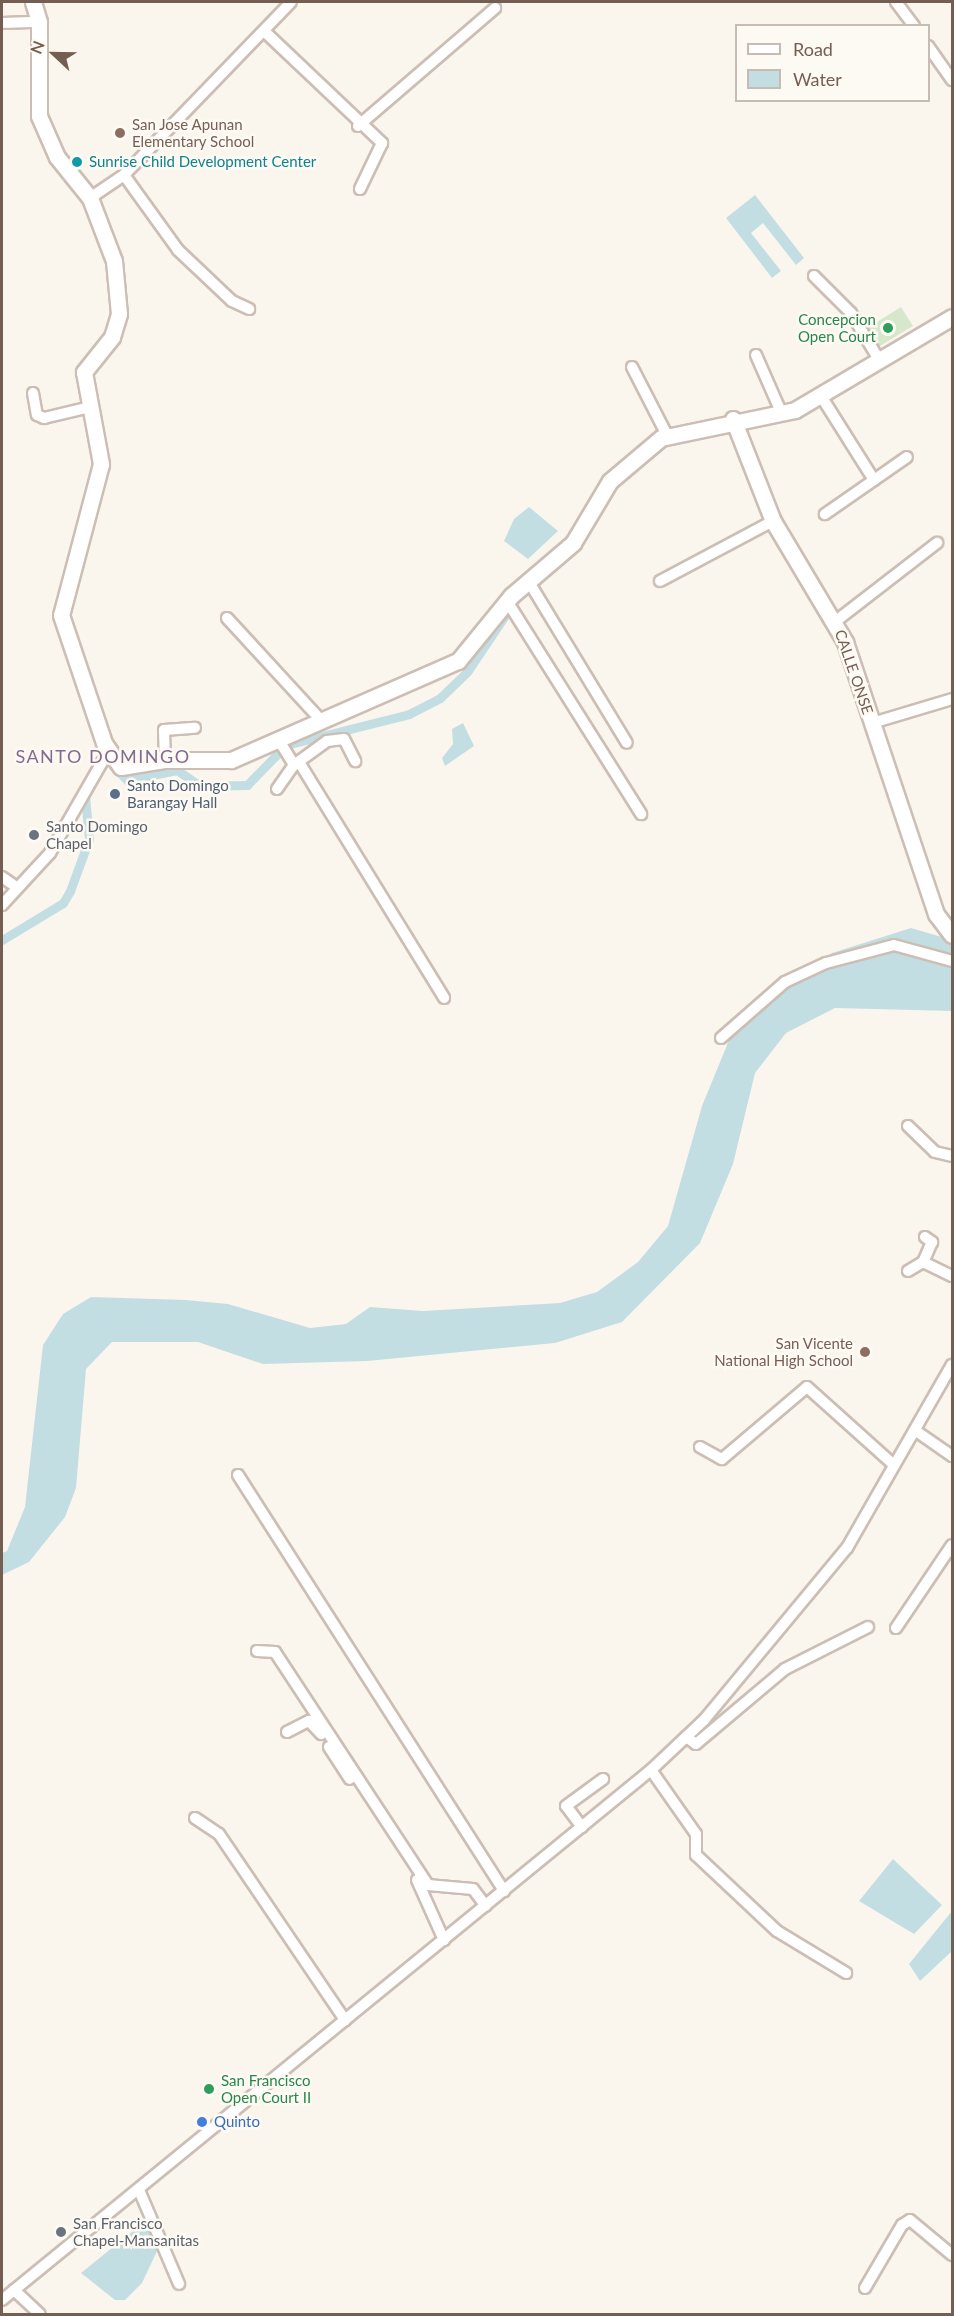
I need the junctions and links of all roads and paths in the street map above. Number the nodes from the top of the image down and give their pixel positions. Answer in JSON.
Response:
{"nodes":[{"id":1,"x":33,"y":2,"type":"edge"},
{"id":2,"x":291,"y":2,"type":"edge"},
{"id":3,"x":897,"y":2,"type":"edge"},
{"id":4,"x":495,"y":8,"type":"dead end"},
{"id":5,"x":39,"y":22,"type":"junction"},
{"id":6,"x":2,"y":23,"type":"edge"},
{"id":7,"x":913,"y":24,"type":"edge"},
{"id":8,"x":264,"y":31,"type":"junction"},
{"id":9,"x":930,"y":49,"type":"edge"},
{"id":10,"x":952,"y":80,"type":"edge"},
{"id":11,"x":358,"y":126,"type":"junction"},
{"id":12,"x":124,"y":175,"type":"junction"},
{"id":13,"x":360,"y":189,"type":"dead end"},
{"id":14,"x":90,"y":198,"type":"junction"},
{"id":15,"x":814,"y":276,"type":"dead end"},
{"id":16,"x":249,"y":309,"type":"dead end"},
{"id":17,"x":952,"y":317,"type":"edge"},
{"id":18,"x":756,"y":355,"type":"dead end"},
{"id":19,"x":878,"y":358,"type":"junction"},
{"id":20,"x":632,"y":367,"type":"dead end"},
{"id":21,"x":33,"y":393,"type":"dead end"},
{"id":22,"x":822,"y":398,"type":"junction"},
{"id":23,"x":90,"y":407,"type":"junction"},
{"id":24,"x":781,"y":412,"type":"junction"},
{"id":25,"x":734,"y":424,"type":"junction"},
{"id":26,"x":667,"y":435,"type":"junction"},
{"id":27,"x":907,"y":457,"type":"dead end"},
{"id":28,"x":874,"y":480,"type":"junction"},
{"id":29,"x":825,"y":514,"type":"dead end"},
{"id":30,"x":773,"y":521,"type":"junction"},
{"id":31,"x":937,"y":543,"type":"dead end"},
{"id":32,"x":660,"y":581,"type":"dead end"},
{"id":33,"x":529,"y":582,"type":"junction"},
{"id":34,"x":507,"y":601,"type":"junction"},
{"id":35,"x":227,"y":618,"type":"dead end"},
{"id":36,"x":836,"y":621,"type":"junction"},
{"id":37,"x":952,"y":699,"type":"edge"},
{"id":38,"x":319,"y":718,"type":"junction"},
{"id":39,"x":872,"y":723,"type":"junction"},
{"id":40,"x":195,"y":728,"type":"dead end"},
{"id":41,"x":627,"y":743,"type":"dead end"},
{"id":42,"x":281,"y":745,"type":"junction"},
{"id":43,"x":109,"y":750,"type":"junction"},
{"id":44,"x":165,"y":760,"type":"junction"},
{"id":45,"x":355,"y":761,"type":"dead end"},
{"id":46,"x":296,"y":763,"type":"junction"},
{"id":47,"x":277,"y":789,"type":"dead end"},
{"id":48,"x":641,"y":814,"type":"dead end"},
{"id":49,"x":2,"y":877,"type":"edge"},
{"id":50,"x":18,"y":888,"type":"junction"},
{"id":51,"x":2,"y":905,"type":"edge"},
{"id":52,"x":952,"y":935,"type":"edge"},
{"id":53,"x":952,"y":961,"type":"edge"},
{"id":54,"x":444,"y":998,"type":"dead end"},
{"id":55,"x":721,"y":1038,"type":"dead end"},
{"id":56,"x":908,"y":1126,"type":"dead end"},
{"id":57,"x":952,"y":1156,"type":"edge"},
{"id":58,"x":925,"y":1237,"type":"dead end"},
{"id":59,"x":922,"y":1262,"type":"junction"},
{"id":60,"x":908,"y":1271,"type":"dead end"},
{"id":61,"x":952,"y":1276,"type":"edge"},
{"id":62,"x":952,"y":1365,"type":"edge"},
{"id":63,"x":916,"y":1431,"type":"junction"},
{"id":64,"x":700,"y":1447,"type":"dead end"},
{"id":65,"x":952,"y":1456,"type":"edge"},
{"id":66,"x":894,"y":1466,"type":"junction"},
{"id":67,"x":238,"y":1475,"type":"dead end"},
{"id":68,"x":952,"y":1545,"type":"edge"},
{"id":69,"x":868,"y":1627,"type":"dead end"},
{"id":70,"x":896,"y":1628,"type":"dead end"},
{"id":71,"x":257,"y":1651,"type":"dead end"},
{"id":72,"x":287,"y":1732,"type":"dead end"},
{"id":73,"x":686,"y":1737,"type":"junction"},
{"id":74,"x":651,"y":1770,"type":"junction"},
{"id":75,"x":603,"y":1779,"type":"dead end"},
{"id":76,"x":195,"y":1818,"type":"dead end"},
{"id":77,"x":582,"y":1827,"type":"junction"},
{"id":78,"x":504,"y":1891,"type":"junction"},
{"id":79,"x":486,"y":1905,"type":"junction"},
{"id":80,"x":444,"y":1940,"type":"junction"},
{"id":81,"x":846,"y":1973,"type":"dead end"},
{"id":82,"x":345,"y":2020,"type":"junction"},
{"id":83,"x":139,"y":2190,"type":"junction"},
{"id":84,"x":952,"y":2255,"type":"edge"},
{"id":85,"x":179,"y":2284,"type":"dead end"},
{"id":86,"x":865,"y":2288,"type":"dead end"},
{"id":87,"x":14,"y":2290,"type":"junction"},
{"id":88,"x":2,"y":2300,"type":"edge"},
{"id":89,"x":40,"y":2314,"type":"edge"}],
"edges":[{"from":1,"to":5,"type":"street"},
{"from":2,"to":8,"type":"street"},
{"from":3,"to":7,"type":"street"},
{"from":4,"to":11,"type":"street"},
{"from":5,"to":6,"type":"street"},
{"from":5,"to":14,"type":"street"},
{"from":8,"to":11,"type":"street"},
{"from":8,"to":12,"type":"street"},
{"from":9,"to":10,"type":"street"},
{"from":11,"to":13,"type":"street"},
{"from":12,"to":14,"type":"street"},
{"from":12,"to":16,"type":"street"},
{"from":14,"to":23,"type":"street"},
{"from":15,"to":19,"type":"street"},
{"from":17,"to":19,"type":"street"},
{"from":18,"to":24,"type":"street"},
{"from":19,"to":22,"type":"street"},
{"from":20,"to":26,"type":"street"},
{"from":21,"to":23,"type":"street"},
{"from":22,"to":24,"type":"street"},
{"from":22,"to":28,"type":"street"},
{"from":23,"to":43,"type":"street"},
{"from":24,"to":25,"type":"street"},
{"from":25,"to":26,"type":"street"},
{"from":25,"to":30,"type":"street","name":"CALLE ONSE"},
{"from":26,"to":33,"type":"street"},
{"from":27,"to":28,"type":"street"},
{"from":28,"to":29,"type":"street"},
{"from":30,"to":32,"type":"street"},
{"from":30,"to":36,"type":"street","name":"CALLE ONSE"},
{"from":31,"to":36,"type":"street"},
{"from":33,"to":34,"type":"street"},
{"from":33,"to":41,"type":"street"},
{"from":34,"to":38,"type":"street"},
{"from":34,"to":48,"type":"street"},
{"from":35,"to":38,"type":"street"},
{"from":36,"to":39,"type":"street","name":"CALLE ONSE"},
{"from":37,"to":39,"type":"street"},
{"from":38,"to":42,"type":"street"},
{"from":39,"to":52,"type":"street","name":"CALLE ONSE"},
{"from":40,"to":44,"type":"street"},
{"from":42,"to":44,"type":"street"},
{"from":42,"to":46,"type":"street"},
{"from":43,"to":44,"type":"street"},
{"from":43,"to":50,"type":"street"},
{"from":45,"to":46,"type":"street"},
{"from":46,"to":47,"type":"street"},
{"from":46,"to":54,"type":"street"},
{"from":49,"to":50,"type":"street"},
{"from":50,"to":51,"type":"street"},
{"from":53,"to":55,"type":"street"},
{"from":56,"to":57,"type":"street"},
{"from":58,"to":59,"type":"street"},
{"from":59,"to":60,"type":"street"},
{"from":59,"to":61,"type":"street"},
{"from":62,"to":63,"type":"street"},
{"from":63,"to":65,"type":"street"},
{"from":63,"to":66,"type":"street"},
{"from":64,"to":66,"type":"street"},
{"from":66,"to":73,"type":"street"},
{"from":67,"to":78,"type":"street"},
{"from":68,"to":70,"type":"street"},
{"from":69,"to":73,"type":"street"},
{"from":71,"to":79,"type":"street"},
{"from":72,"to":80,"type":"street"},
{"from":73,"to":74,"type":"street"},
{"from":74,"to":77,"type":"street"},
{"from":74,"to":81,"type":"street"},
{"from":75,"to":77,"type":"street"},
{"from":76,"to":82,"type":"street"},
{"from":77,"to":78,"type":"street"},
{"from":78,"to":79,"type":"street"},
{"from":79,"to":80,"type":"street"},
{"from":80,"to":82,"type":"street"},
{"from":82,"to":83,"type":"street"},
{"from":83,"to":85,"type":"street"},
{"from":83,"to":87,"type":"street"},
{"from":84,"to":86,"type":"street"},
{"from":87,"to":88,"type":"street"},
{"from":87,"to":89,"type":"street"}]}
